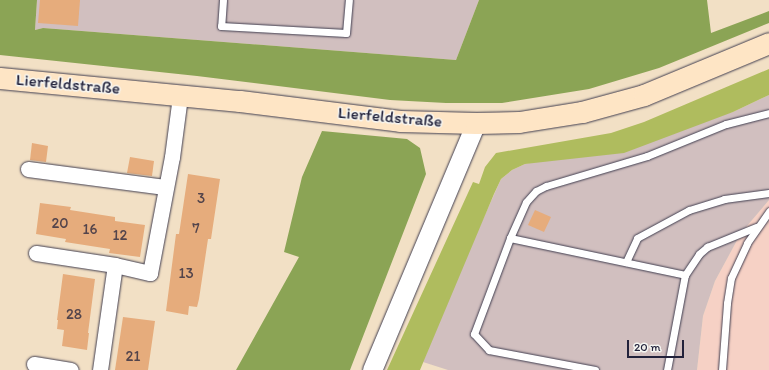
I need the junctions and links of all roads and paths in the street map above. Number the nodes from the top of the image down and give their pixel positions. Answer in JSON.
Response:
{"nodes":[{"id":1,"x":223,"y":0,"type":"edge"},
{"id":2,"x":350,"y":0,"type":"edge"},
{"id":3,"x":769,"y":43,"type":"edge"},
{"id":4,"x":0,"y":78,"type":"edge"},
{"id":5,"x":180,"y":96,"type":"junction"},
{"id":6,"x":769,"y":113,"type":"edge"},
{"id":7,"x":476,"y":123,"type":"junction"},
{"id":8,"x":28,"y":170,"type":"dead end"},
{"id":9,"x":165,"y":187,"type":"junction"},
{"id":10,"x":769,"y":193,"type":"edge"},
{"id":11,"x":769,"y":211,"type":"edge"},
{"id":12,"x":756,"y":227,"type":"junction"},
{"id":13,"x":510,"y":238,"type":"junction"},
{"id":14,"x":36,"y":254,"type":"dead end"},
{"id":15,"x":626,"y":262,"type":"junction"},
{"id":16,"x":115,"y":265,"type":"junction"},
{"id":17,"x":685,"y":275,"type":"junction"},
{"id":18,"x":34,"y":364,"type":"dead end"},
{"id":19,"x":71,"y":370,"type":"edge"},
{"id":20,"x":100,"y":370,"type":"edge"},
{"id":21,"x":372,"y":370,"type":"edge"},
{"id":22,"x":595,"y":370,"type":"edge"},
{"id":23,"x":667,"y":370,"type":"edge"},
{"id":24,"x":722,"y":370,"type":"edge"}],
"edges":[{"from":1,"to":2,"type":"lane"},
{"from":3,"to":7,"type":"main road","name":"Lierfeldstraße"},
{"from":4,"to":5,"type":"main road","name":"Lierfeldstraße"},
{"from":5,"to":7,"type":"main road","name":"Lierfeldstraße"},
{"from":5,"to":9,"type":"street"},
{"from":6,"to":13,"type":"lane"},
{"from":7,"to":21,"type":"street"},
{"from":8,"to":9,"type":"street"},
{"from":9,"to":16,"type":"street"},
{"from":10,"to":15,"type":"lane"},
{"from":11,"to":12,"type":"lane"},
{"from":12,"to":17,"type":"lane"},
{"from":12,"to":24,"type":"lane"},
{"from":13,"to":15,"type":"lane"},
{"from":13,"to":22,"type":"lane"},
{"from":14,"to":16,"type":"street"},
{"from":15,"to":17,"type":"lane"},
{"from":16,"to":20,"type":"street"},
{"from":17,"to":23,"type":"lane"},
{"from":18,"to":19,"type":"street"}]}
